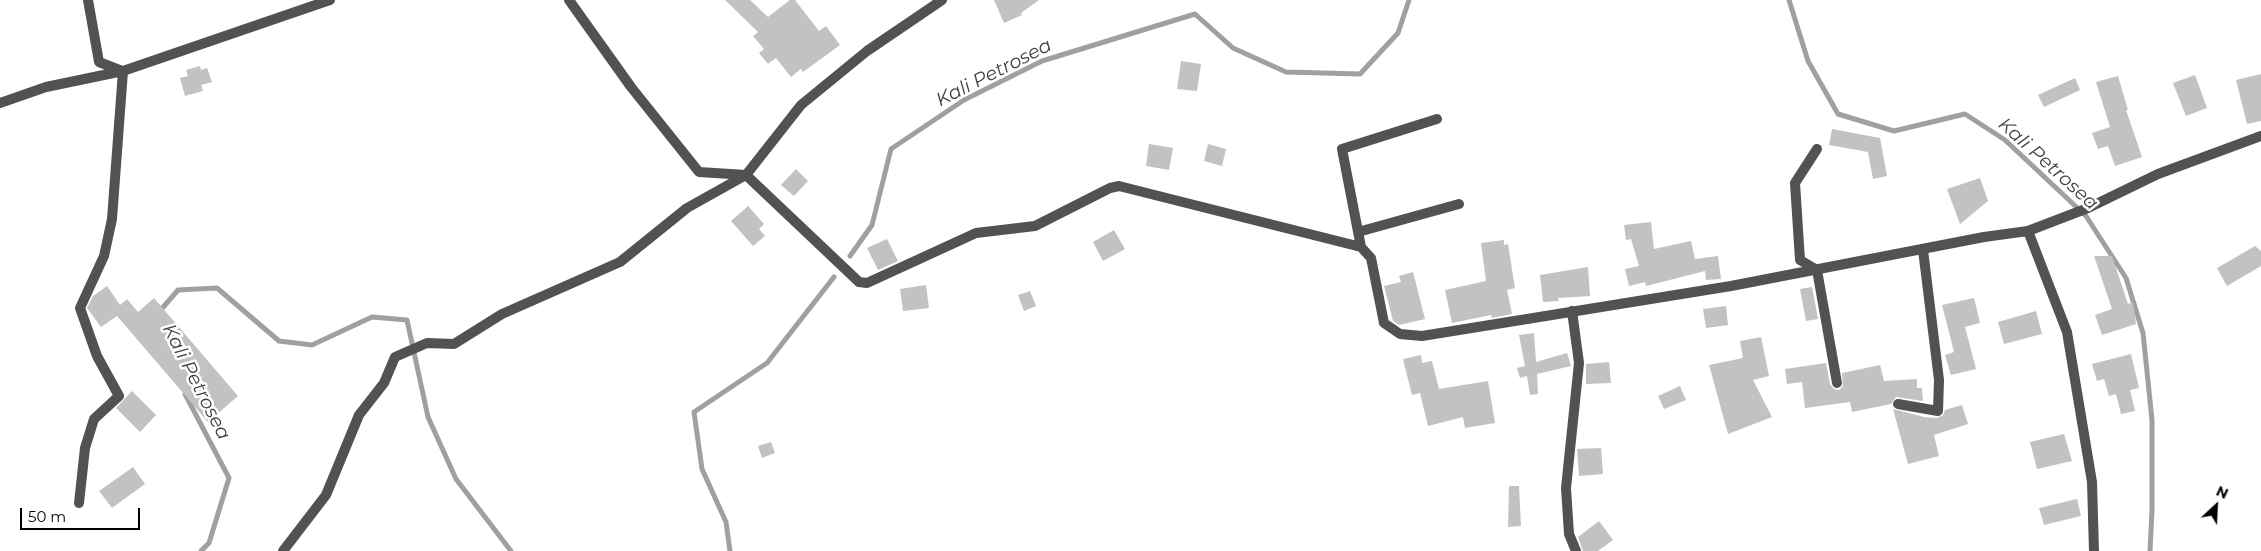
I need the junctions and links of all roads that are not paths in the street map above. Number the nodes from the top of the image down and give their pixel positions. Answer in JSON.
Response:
{"nodes":[{"id":1,"x":88,"y":0,"type":"edge"},
{"id":2,"x":330,"y":0,"type":"edge"},
{"id":3,"x":568,"y":0,"type":"edge"},
{"id":4,"x":942,"y":0,"type":"edge"},
{"id":5,"x":123,"y":71,"type":"junction"},
{"id":6,"x":0,"y":103,"type":"edge"},
{"id":7,"x":1437,"y":120,"type":"dead end"},
{"id":8,"x":2261,"y":136,"type":"edge"},
{"id":9,"x":1817,"y":149,"type":"dead end"},
{"id":10,"x":746,"y":175,"type":"junction"},
{"id":11,"x":1459,"y":204,"type":"dead end"},
{"id":12,"x":1358,"y":232,"type":"junction"},
{"id":13,"x":2028,"y":232,"type":"junction"},
{"id":14,"x":1361,"y":247,"type":"junction"},
{"id":15,"x":1923,"y":250,"type":"junction"},
{"id":16,"x":1817,"y":270,"type":"junction"},
{"id":17,"x":1572,"y":312,"type":"junction"},
{"id":18,"x":1837,"y":382,"type":"dead end"},
{"id":19,"x":1898,"y":404,"type":"dead end"},
{"id":20,"x":79,"y":503,"type":"dead end"},
{"id":21,"x":282,"y":551,"type":"edge"},
{"id":22,"x":1576,"y":551,"type":"edge"},
{"id":23,"x":2094,"y":551,"type":"edge"}],
"edges":[{"from":1,"to":5,"type":"street"},
{"from":2,"to":5,"type":"street"},
{"from":3,"to":10,"type":"street"},
{"from":4,"to":10,"type":"street"},
{"from":5,"to":6,"type":"street"},
{"from":5,"to":20,"type":"street"},
{"from":7,"to":12,"type":"street"},
{"from":8,"to":13,"type":"street"},
{"from":9,"to":16,"type":"street"},
{"from":10,"to":14,"type":"street"},
{"from":10,"to":21,"type":"street"},
{"from":11,"to":12,"type":"street"},
{"from":12,"to":14,"type":"street"},
{"from":13,"to":15,"type":"street"},
{"from":13,"to":23,"type":"street"},
{"from":14,"to":17,"type":"street"},
{"from":15,"to":16,"type":"street"},
{"from":15,"to":19,"type":"street"},
{"from":16,"to":17,"type":"street"},
{"from":16,"to":18,"type":"street"},
{"from":17,"to":22,"type":"street"}]}
